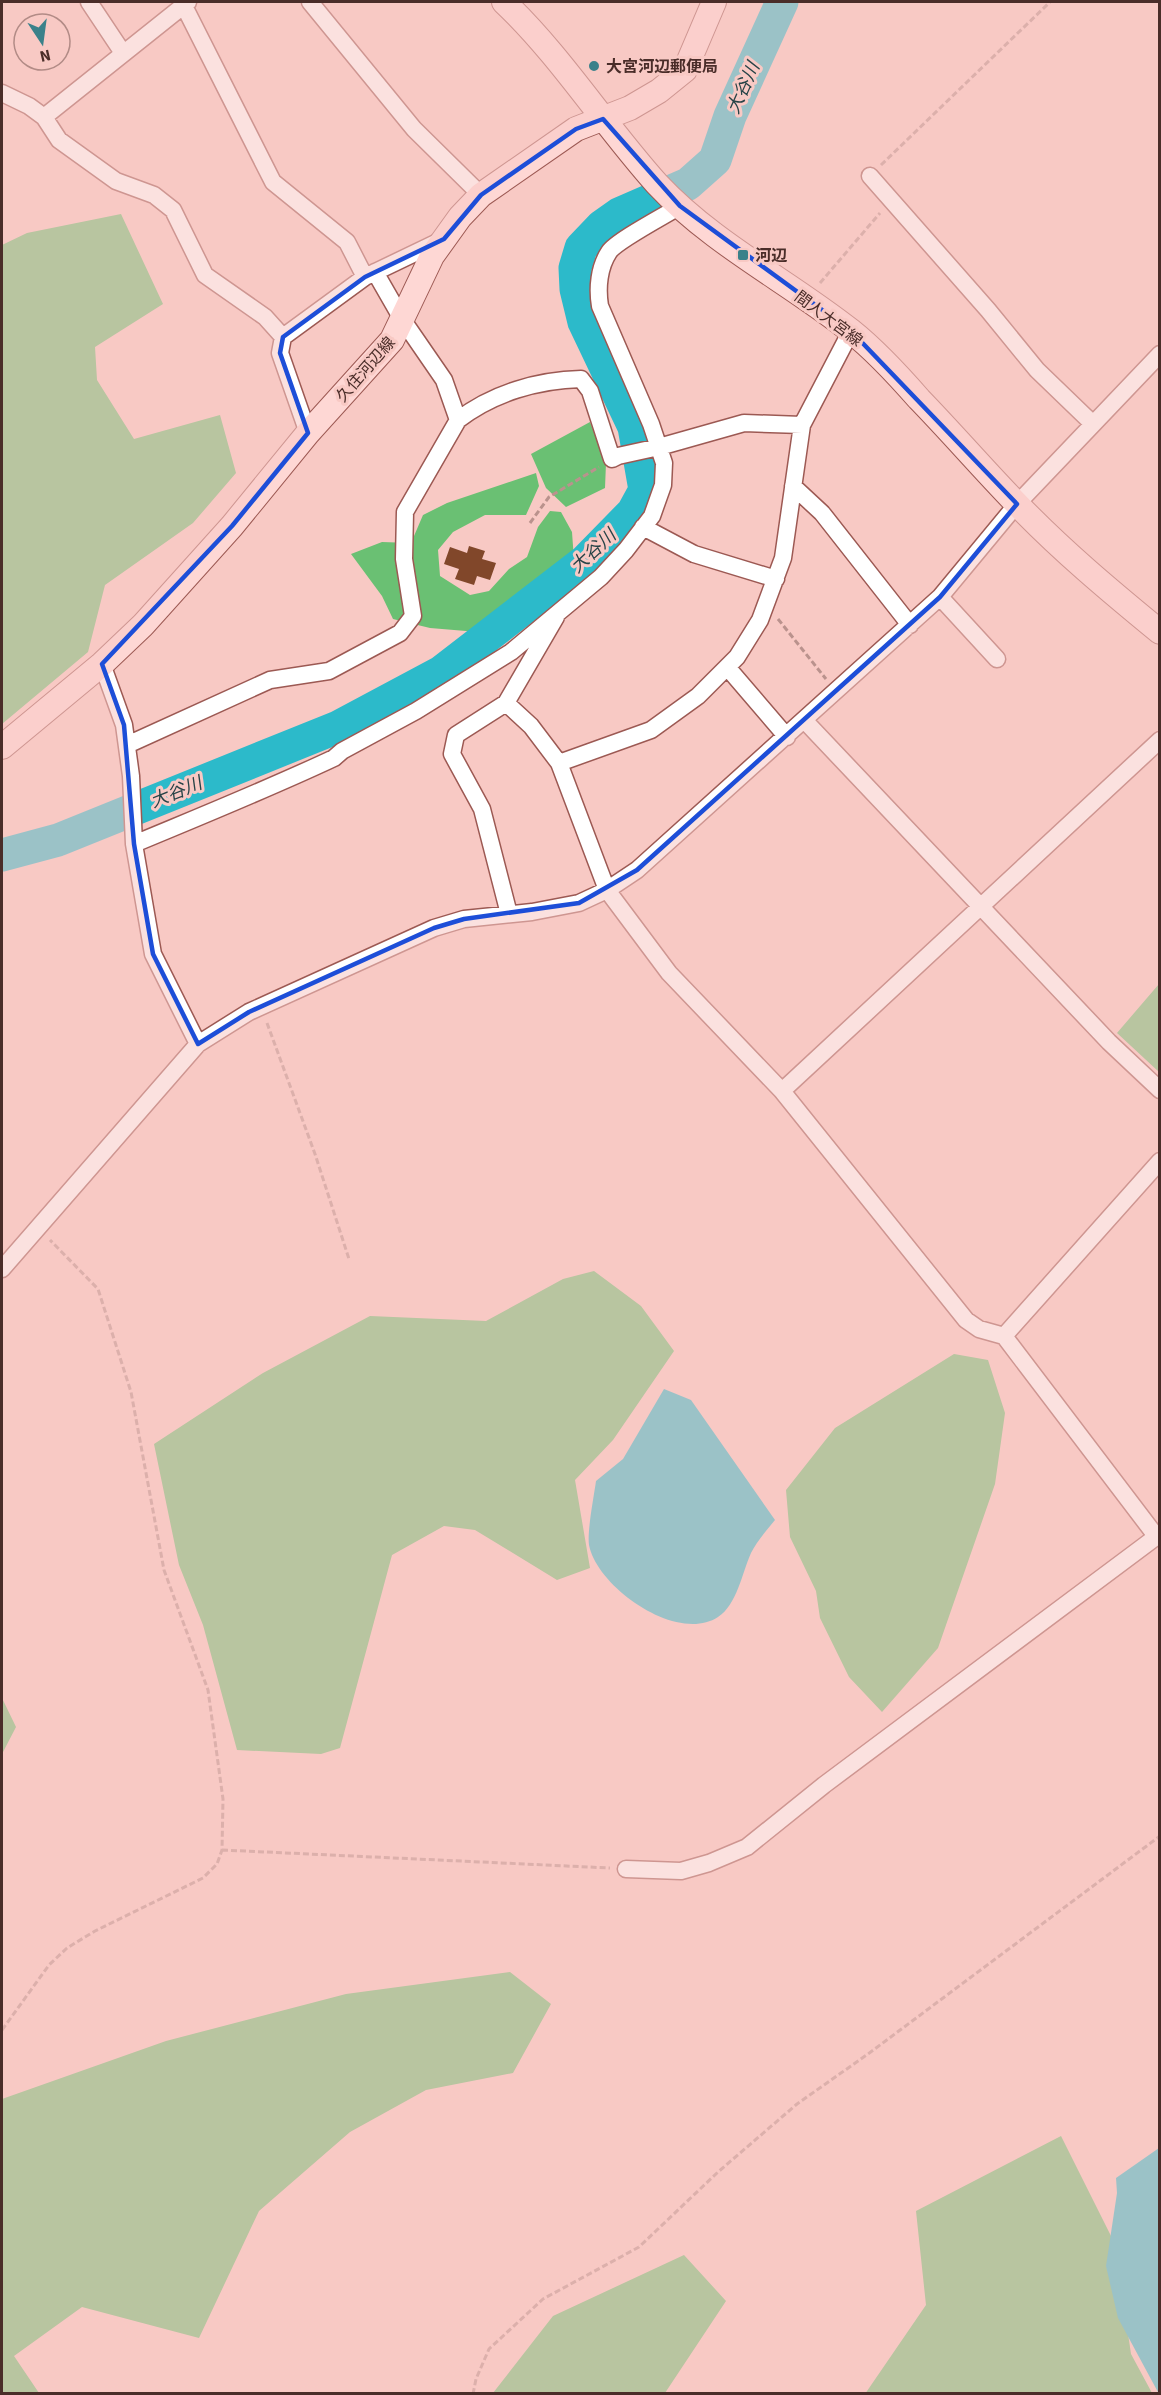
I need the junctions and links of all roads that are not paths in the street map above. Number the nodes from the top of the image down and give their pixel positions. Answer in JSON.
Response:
{"nodes":[{"id":1,"x":89,"y":2,"type":"edge"},
{"id":2,"x":310,"y":2,"type":"edge"},
{"id":3,"x":504,"y":2,"type":"edge"},
{"id":4,"x":714,"y":2,"type":"edge"},
{"id":5,"x":185,"y":3,"type":"edge"},
{"id":6,"x":123,"y":53,"type":"junction"},
{"id":7,"x":2,"y":93,"type":"edge"},
{"id":8,"x":44,"y":117,"type":"junction"},
{"id":9,"x":603,"y":119,"type":"junction"},
{"id":10,"x":870,"y":176,"type":"road end"},
{"id":11,"x":481,"y":195,"type":"junction"},
{"id":12,"x":678,"y":203,"type":"junction"},
{"id":13,"x":444,"y":238,"type":"junction"},
{"id":14,"x":370,"y":275,"type":"junction"},
{"id":15,"x":402,"y":319,"type":"junction"},
{"id":16,"x":851,"y":331,"type":"junction"},
{"id":17,"x":283,"y":337,"type":"junction"},
{"id":18,"x":1160,"y":354,"type":"edge"},
{"id":19,"x":458,"y":420,"type":"junction"},
{"id":20,"x":1093,"y":424,"type":"junction"},
{"id":21,"x":802,"y":425,"type":"junction"},
{"id":22,"x":308,"y":433,"type":"junction"},
{"id":23,"x":653,"y":449,"type":"junction"},
{"id":24,"x":794,"y":486,"type":"junction"},
{"id":25,"x":1017,"y":504,"type":"junction"},
{"id":26,"x":643,"y":527,"type":"junction"},
{"id":27,"x":776,"y":579,"type":"junction"},
{"id":28,"x":940,"y":597,"type":"junction"},
{"id":29,"x":555,"y":617,"type":"junction"},
{"id":30,"x":909,"y":626,"type":"junction"},
{"id":31,"x":1160,"y":632,"type":"edge"},
{"id":32,"x":997,"y":660,"type":"dead end"},
{"id":33,"x":102,"y":664,"type":"junction"},
{"id":34,"x":727,"y":667,"type":"junction"},
{"id":35,"x":506,"y":703,"type":"junction"},
{"id":36,"x":805,"y":721,"type":"junction"},
{"id":37,"x":787,"y":737,"type":"junction"},
{"id":38,"x":1160,"y":740,"type":"edge"},
{"id":39,"x":127,"y":745,"type":"junction"},
{"id":40,"x":2,"y":747,"type":"edge"},
{"id":41,"x":559,"y":763,"type":"junction"},
{"id":42,"x":134,"y":844,"type":"junction"},
{"id":43,"x":607,"y":890,"type":"junction"},
{"id":44,"x":979,"y":906,"type":"junction"},
{"id":45,"x":508,"y":914,"type":"junction"},
{"id":46,"x":198,"y":1044,"type":"junction"},
{"id":47,"x":1160,"y":1090,"type":"edge"},
{"id":48,"x":782,"y":1091,"type":"junction"},
{"id":49,"x":1160,"y":1161,"type":"edge"},
{"id":50,"x":2,"y":1269,"type":"edge"},
{"id":51,"x":1004,"y":1336,"type":"junction"},
{"id":52,"x":1158,"y":1535,"type":"edge"},
{"id":53,"x":626,"y":1869,"type":"road end"}],
"edges":[{"from":1,"to":6,"type":"street"},
{"from":2,"to":11,"type":"street"},
{"from":3,"to":9,"type":"main road","name":"間人大宮線"},
{"from":4,"to":9,"type":"main road","name":"久住河辺線"},
{"from":5,"to":6,"type":"street"},
{"from":5,"to":14,"type":"street"},
{"from":6,"to":8,"type":"street"},
{"from":7,"to":8,"type":"street"},
{"from":8,"to":17,"type":"street"},
{"from":9,"to":11,"type":"main road","name":"久住河辺線"},
{"from":9,"to":12,"type":"main road","name":"間人大宮線"},
{"from":10,"to":20,"type":"street"},
{"from":11,"to":13,"type":"main road","name":"久住河辺線"},
{"from":12,"to":16,"type":"main road","name":"間人大宮線"},
{"from":12,"to":23,"type":"street"},
{"from":13,"to":14,"type":"street"},
{"from":13,"to":15,"type":"main road","name":"久住河辺線"},
{"from":14,"to":15,"type":"street"},
{"from":14,"to":17,"type":"street"},
{"from":15,"to":19,"type":"street"},
{"from":15,"to":22,"type":"main road","name":"久住河辺線"},
{"from":16,"to":21,"type":"street"},
{"from":16,"to":25,"type":"main road","name":"間人大宮線"},
{"from":17,"to":22,"type":"street"},
{"from":18,"to":20,"type":"street"},
{"from":19,"to":23,"type":"street"},
{"from":19,"to":39,"type":"street"},
{"from":20,"to":25,"type":"street"},
{"from":21,"to":23,"type":"street"},
{"from":21,"to":24,"type":"street"},
{"from":22,"to":33,"type":"main road","name":"久住河辺線"},
{"from":23,"to":26,"type":"street"},
{"from":24,"to":27,"type":"street"},
{"from":24,"to":30,"type":"street"},
{"from":25,"to":28,"type":"street"},
{"from":25,"to":31,"type":"main road","name":"間人大宮線"},
{"from":26,"to":27,"type":"street"},
{"from":26,"to":29,"type":"street"},
{"from":27,"to":34,"type":"street"},
{"from":28,"to":30,"type":"street"},
{"from":28,"to":32,"type":"street"},
{"from":29,"to":35,"type":"street"},
{"from":29,"to":42,"type":"street"},
{"from":30,"to":36,"type":"street"},
{"from":33,"to":39,"type":"street"},
{"from":33,"to":40,"type":"main road","name":"久住河辺線"},
{"from":34,"to":37,"type":"street"},
{"from":34,"to":41,"type":"street"},
{"from":35,"to":41,"type":"street"},
{"from":35,"to":45,"type":"street"},
{"from":36,"to":37,"type":"street"},
{"from":36,"to":44,"type":"street"},
{"from":37,"to":43,"type":"street"},
{"from":38,"to":44,"type":"street"},
{"from":39,"to":42,"type":"street"},
{"from":41,"to":43,"type":"street"},
{"from":42,"to":46,"type":"street"},
{"from":43,"to":45,"type":"street"},
{"from":43,"to":48,"type":"street"},
{"from":44,"to":47,"type":"street"},
{"from":44,"to":48,"type":"street"},
{"from":45,"to":46,"type":"street"},
{"from":46,"to":50,"type":"street"},
{"from":48,"to":51,"type":"street"},
{"from":49,"to":51,"type":"street"},
{"from":51,"to":52,"type":"street"},
{"from":52,"to":53,"type":"street"}]}
